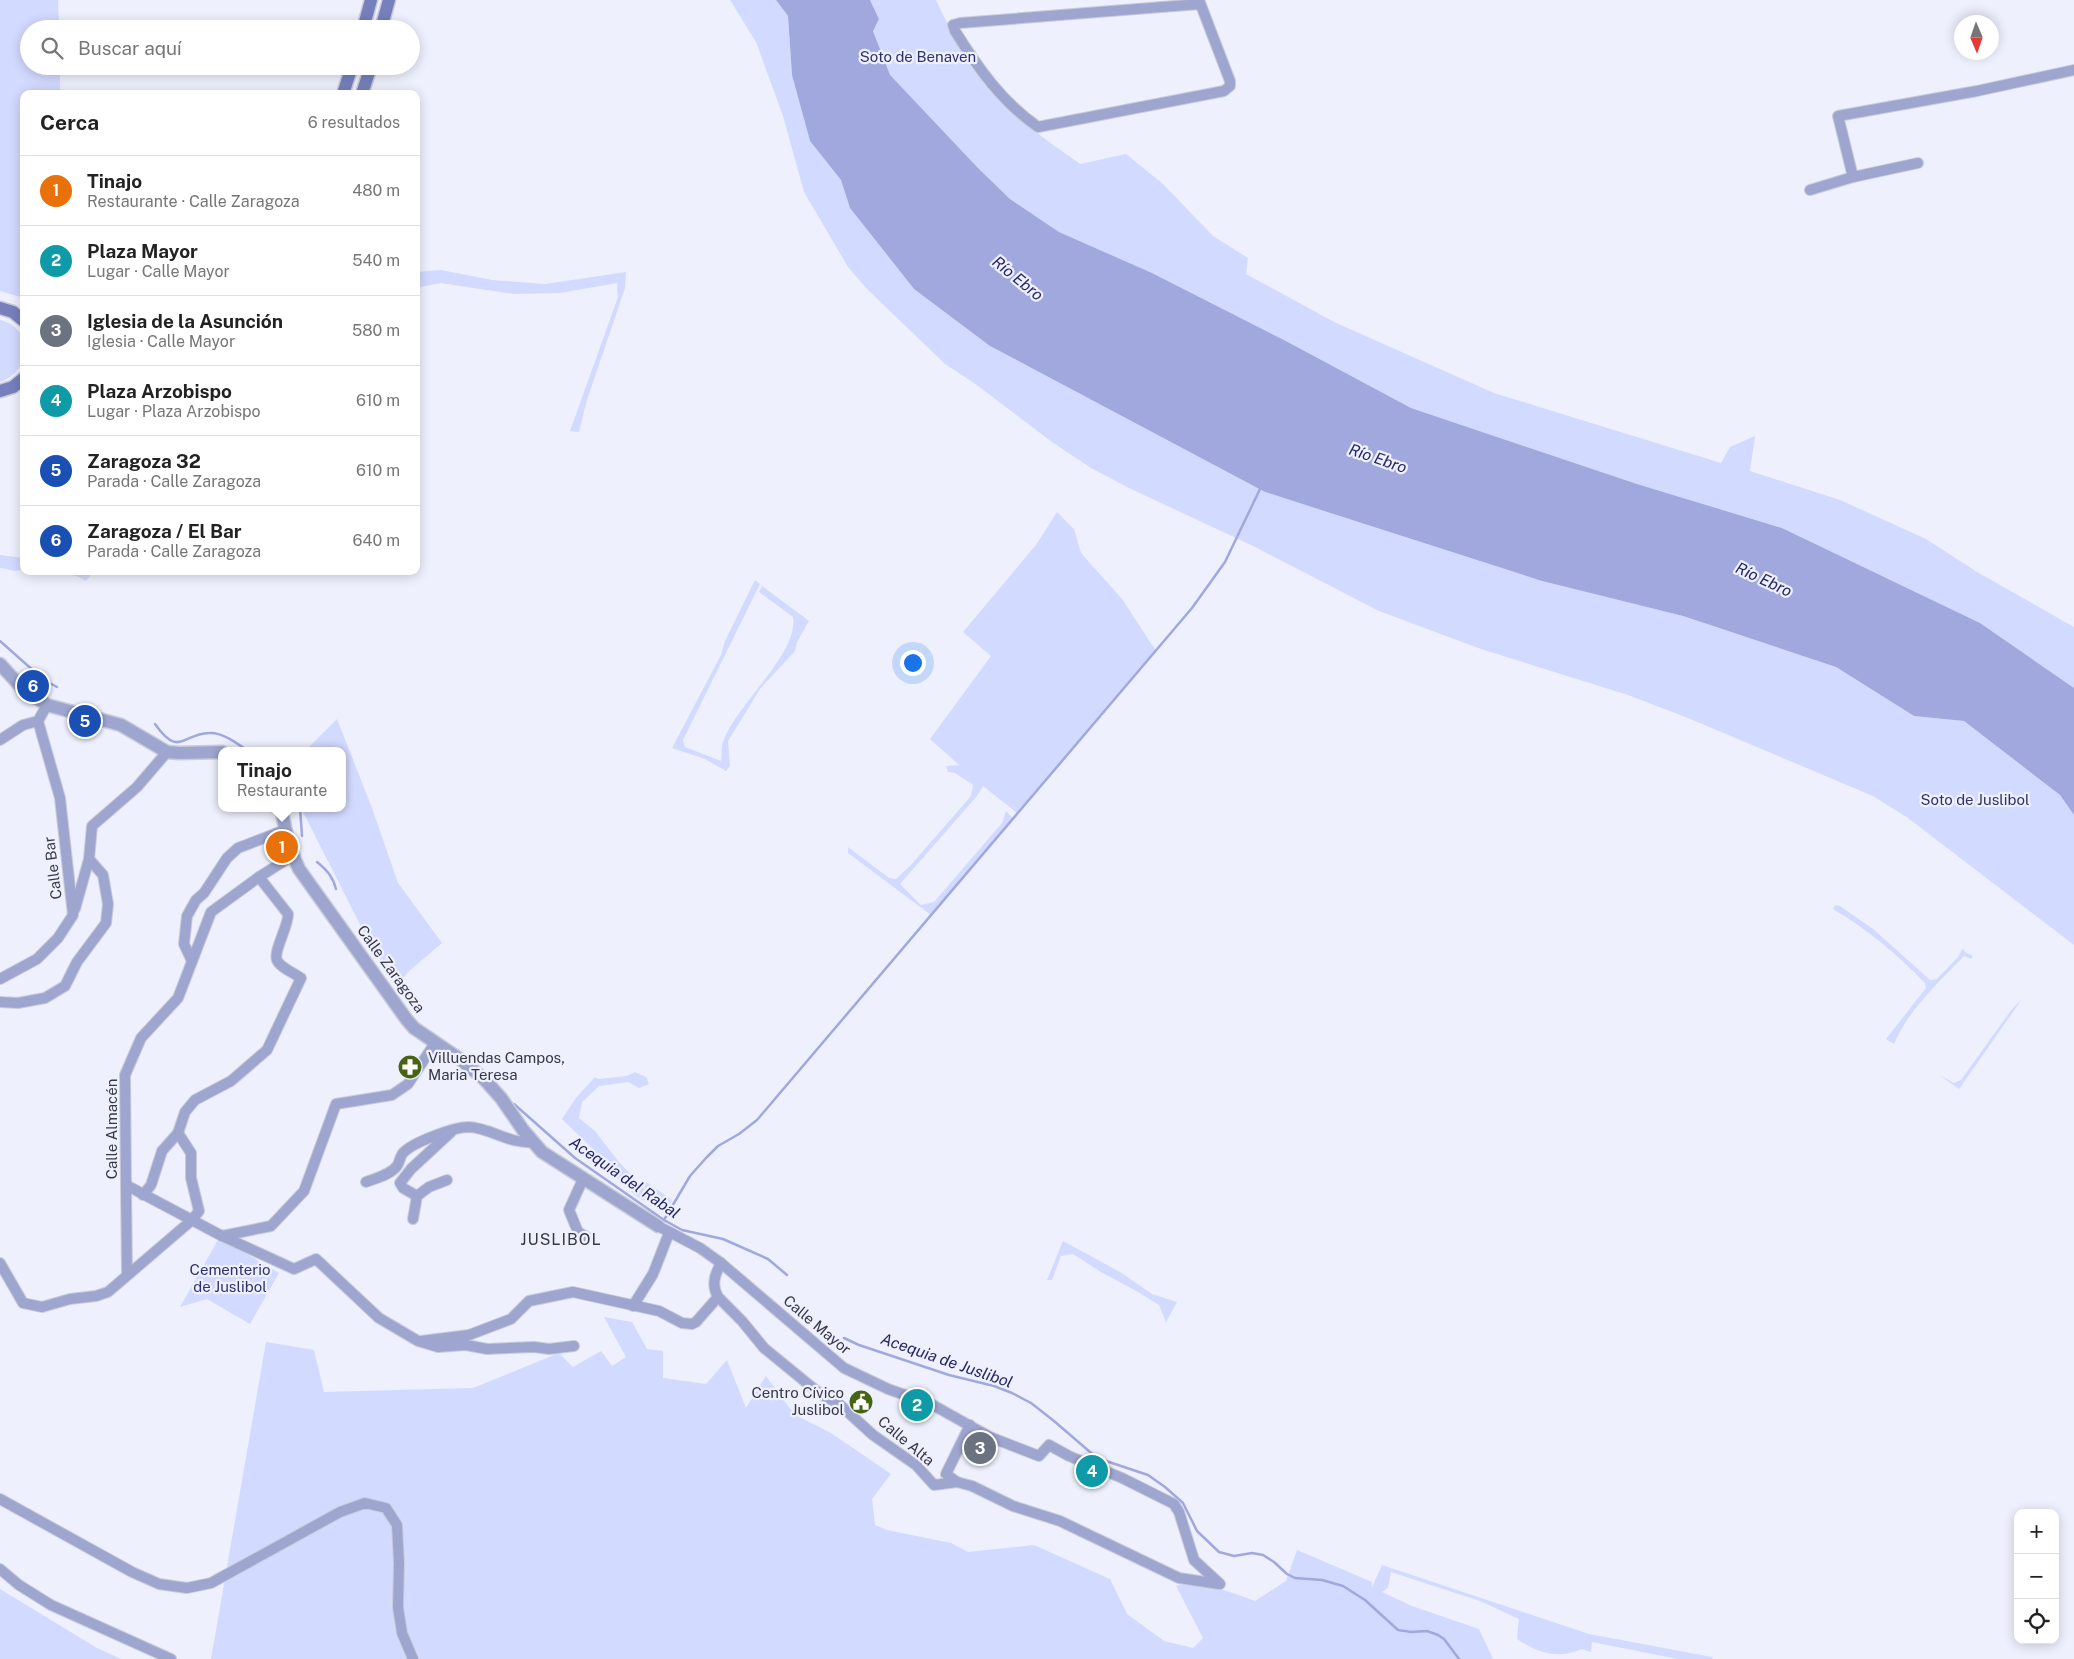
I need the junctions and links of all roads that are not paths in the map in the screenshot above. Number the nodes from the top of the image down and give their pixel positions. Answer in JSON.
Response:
{"nodes":[{"id":1,"x":371,"y":0,"type":"edge"},
{"id":2,"x":389,"y":0,"type":"edge"},
{"id":3,"x":1200,"y":2,"type":"edge"},
{"id":4,"x":365,"y":20,"type":"edge"},
{"id":5,"x":383,"y":20,"type":"edge"},
{"id":6,"x":2074,"y":70,"type":"edge"},
{"id":7,"x":349,"y":75,"type":"edge"},
{"id":8,"x":368,"y":75,"type":"edge"},
{"id":9,"x":344,"y":90,"type":"edge"},
{"id":10,"x":363,"y":90,"type":"edge"},
{"id":11,"x":1918,"y":163,"type":"dead end"},
{"id":12,"x":1853,"y":177,"type":"junction"},
{"id":13,"x":1810,"y":190,"type":"dead end"},
{"id":14,"x":0,"y":308,"type":"edge"},
{"id":15,"x":20,"y":318,"type":"edge"},
{"id":16,"x":20,"y":381,"type":"edge"},
{"id":17,"x":0,"y":391,"type":"edge"},
{"id":18,"x":0,"y":664,"type":"edge"},
{"id":19,"x":47,"y":705,"type":"junction"},
{"id":20,"x":38,"y":721,"type":"junction"},
{"id":21,"x":0,"y":740,"type":"edge"},
{"id":22,"x":167,"y":752,"type":"junction"},
{"id":23,"x":218,"y":752,"type":"edge"},
{"id":24,"x":282,"y":812,"type":"edge"},
{"id":25,"x":284,"y":830,"type":"junction"},
{"id":26,"x":292,"y":856,"type":"junction"},
{"id":27,"x":89,"y":859,"type":"junction"},
{"id":28,"x":258,"y":876,"type":"junction"},
{"id":29,"x":73,"y":915,"type":"junction"},
{"id":30,"x":192,"y":961,"type":"junction"},
{"id":31,"x":0,"y":979,"type":"edge"},
{"id":32,"x":0,"y":1002,"type":"edge"},
{"id":33,"x":434,"y":1043,"type":"junction"},
{"id":34,"x":453,"y":1131,"type":"junction"},
{"id":35,"x":178,"y":1133,"type":"junction"},
{"id":36,"x":532,"y":1142,"type":"junction"},
{"id":37,"x":583,"y":1179,"type":"junction"},
{"id":38,"x":447,"y":1180,"type":"dead end"},
{"id":39,"x":366,"y":1182,"type":"dead end"},
{"id":40,"x":126,"y":1185,"type":"junction"},
{"id":41,"x":143,"y":1195,"type":"junction"},
{"id":42,"x":416,"y":1196,"type":"junction"},
{"id":43,"x":413,"y":1219,"type":"dead end"},
{"id":44,"x":192,"y":1220,"type":"junction"},
{"id":45,"x":663,"y":1229,"type":"junction"},
{"id":46,"x":222,"y":1236,"type":"junction"},
{"id":47,"x":588,"y":1238,"type":"dead end"},
{"id":48,"x":0,"y":1263,"type":"edge"},
{"id":49,"x":721,"y":1263,"type":"junction"},
{"id":50,"x":127,"y":1274,"type":"junction"},
{"id":51,"x":718,"y":1297,"type":"junction"},
{"id":52,"x":633,"y":1306,"type":"junction"},
{"id":53,"x":418,"y":1341,"type":"junction"},
{"id":54,"x":574,"y":1346,"type":"dead end"},
{"id":55,"x":970,"y":1425,"type":"junction"},
{"id":56,"x":957,"y":1482,"type":"junction"},
{"id":57,"x":0,"y":1498,"type":"edge"},
{"id":58,"x":0,"y":1569,"type":"edge"},
{"id":59,"x":1220,"y":1584,"type":"joint"},
{"id":60,"x":171,"y":1659,"type":"edge"},
{"id":61,"x":413,"y":1659,"type":"edge"}],
"edges":[{"from":1,"to":4,"type":"main road"},
{"from":2,"to":5,"type":"main road"},
{"from":3,"to":3,"type":"street"},
{"from":6,"to":12,"type":"street"},
{"from":7,"to":9,"type":"main road"},
{"from":8,"to":10,"type":"main road"},
{"from":11,"to":12,"type":"street"},
{"from":12,"to":13,"type":"street"},
{"from":14,"to":15,"type":"main road"},
{"from":16,"to":17,"type":"main road"},
{"from":18,"to":19,"type":"street"},
{"from":19,"to":20,"type":"street"},
{"from":19,"to":22,"type":"street"},
{"from":20,"to":21,"type":"street"},
{"from":20,"to":29,"type":"street","name":"Calle Bar"},
{"from":22,"to":23,"type":"street"},
{"from":22,"to":27,"type":"street"},
{"from":24,"to":25,"type":"street","name":"Calle Zaragoza"},
{"from":25,"to":26,"type":"street","name":"Calle Zaragoza"},
{"from":25,"to":30,"type":"street"},
{"from":26,"to":28,"type":"street","name":"Calle Almacén"},
{"from":26,"to":33,"type":"street","name":"Calle Zaragoza"},
{"from":27,"to":29,"type":"street"},
{"from":27,"to":32,"type":"street"},
{"from":28,"to":30,"type":"street","name":"Calle Almacén"},
{"from":28,"to":35,"type":"street"},
{"from":29,"to":31,"type":"street","name":"Calle Bar"},
{"from":30,"to":40,"type":"street","name":"Calle Almacén"},
{"from":33,"to":36,"type":"street","name":"Calle Zaragoza"},
{"from":33,"to":46,"type":"street"},
{"from":34,"to":36,"type":"street"},
{"from":34,"to":39,"type":"street"},
{"from":34,"to":42,"type":"street"},
{"from":35,"to":41,"type":"street"},
{"from":35,"to":44,"type":"street"},
{"from":36,"to":37,"type":"street","name":"Calle Zaragoza"},
{"from":37,"to":45,"type":"street","name":"Calle Zaragoza"},
{"from":37,"to":47,"type":"street"},
{"from":38,"to":42,"type":"street"},
{"from":40,"to":41,"type":"street","name":"Calle Almacén"},
{"from":40,"to":50,"type":"street"},
{"from":41,"to":44,"type":"street","name":"Calle Almacén"},
{"from":42,"to":43,"type":"street"},
{"from":44,"to":46,"type":"street","name":"Calle Almacén"},
{"from":44,"to":50,"type":"street"},
{"from":45,"to":49,"type":"street","name":"Calle Mayor"},
{"from":45,"to":52,"type":"street"},
{"from":46,"to":53,"type":"street","name":"Calle Almacén"},
{"from":48,"to":50,"type":"street"},
{"from":49,"to":51,"type":"street"},
{"from":49,"to":55,"type":"street","name":"Calle Mayor"},
{"from":51,"to":52,"type":"street"},
{"from":51,"to":56,"type":"street","name":"Calle Alta"},
{"from":52,"to":53,"type":"street"},
{"from":53,"to":54,"type":"street"},
{"from":55,"to":56,"type":"street"},
{"from":55,"to":59,"type":"street","name":"Calle Mayor"},
{"from":56,"to":59,"type":"street","name":"Calle Alta"},
{"from":57,"to":61,"type":"street"},
{"from":58,"to":60,"type":"street"}]}
